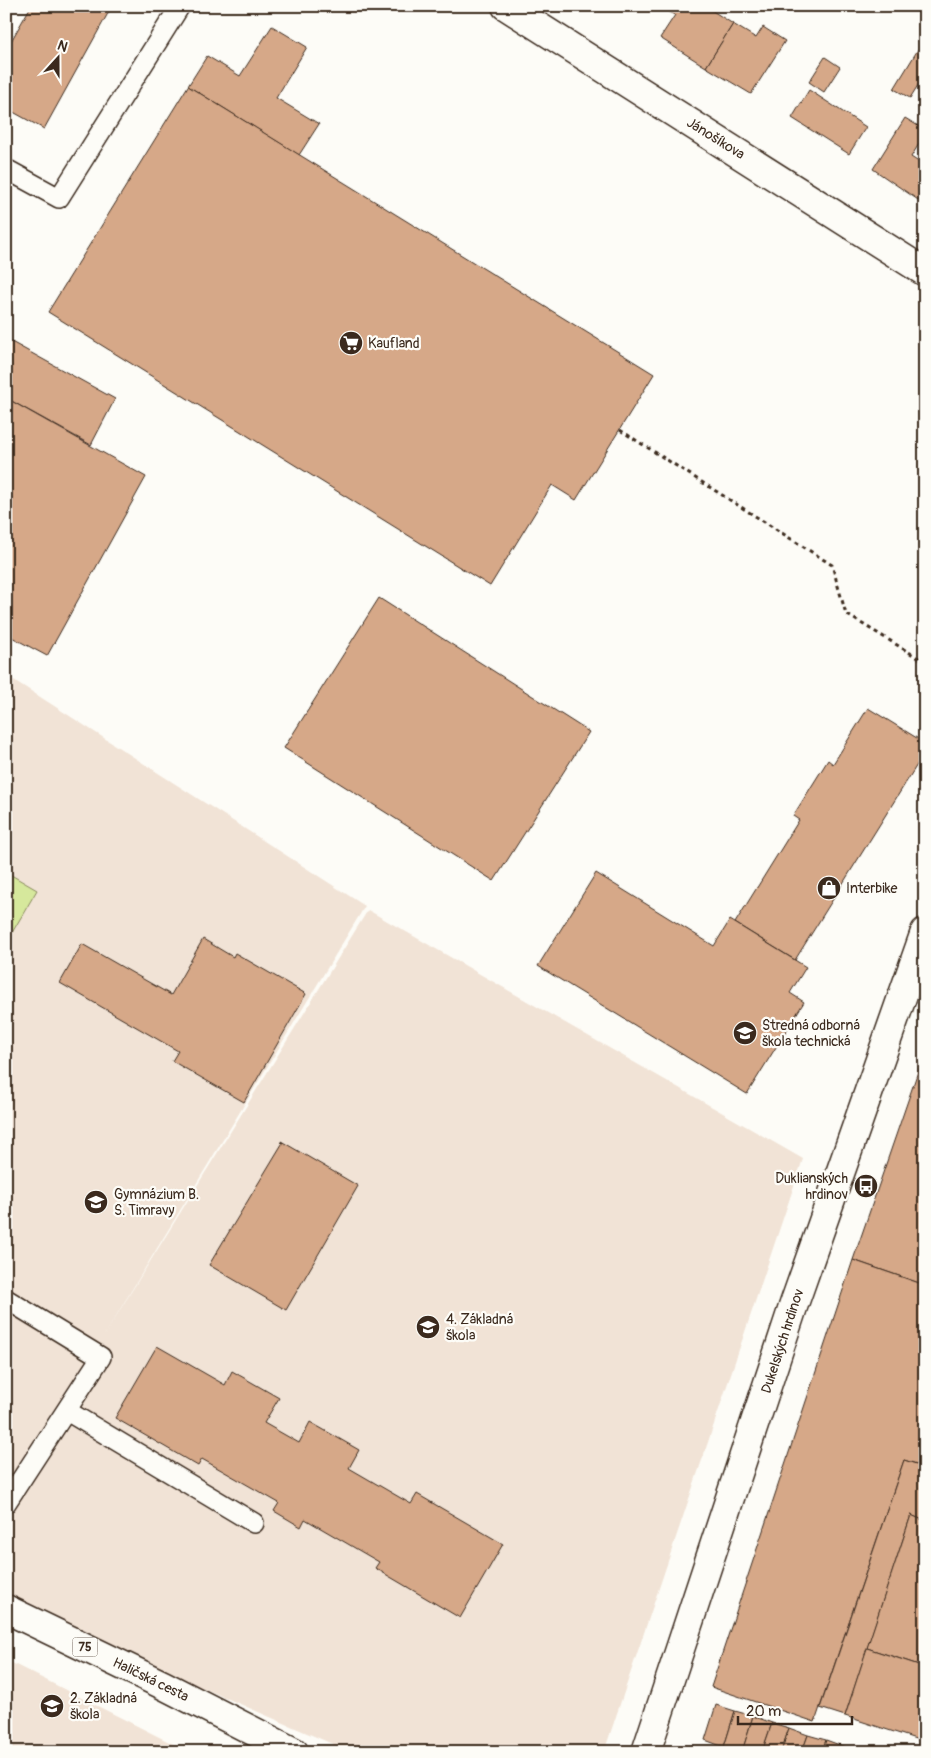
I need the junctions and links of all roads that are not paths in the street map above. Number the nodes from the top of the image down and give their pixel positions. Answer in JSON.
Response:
{"nodes":[{"id":1,"x":180,"y":6,"type":"edge"},
{"id":2,"x":506,"y":6,"type":"edge"},
{"id":3,"x":6,"y":168,"type":"edge"},
{"id":4,"x":925,"y":272,"type":"edge"},
{"id":5,"x":925,"y":932,"type":"edge"},
{"id":6,"x":6,"y":1299,"type":"edge"},
{"id":7,"x":67,"y":1411,"type":"junction"},
{"id":8,"x":6,"y":1503,"type":"edge"},
{"id":9,"x":254,"y":1522,"type":"dead end"},
{"id":10,"x":6,"y":1609,"type":"edge"},
{"id":11,"x":294,"y":1752,"type":"edge"},
{"id":12,"x":646,"y":1752,"type":"edge"}],
"edges":[{"from":1,"to":3,"type":"lane"},
{"from":2,"to":4,"type":"street","name":"Jánošíkova"},
{"from":5,"to":12,"type":"street","name":"Dukelských hrdinov"},
{"from":6,"to":7,"type":"lane"},
{"from":7,"to":8,"type":"lane"},
{"from":7,"to":9,"type":"lane"},
{"from":10,"to":11,"type":"street","name":"Haličská cesta","number":"75"}]}
